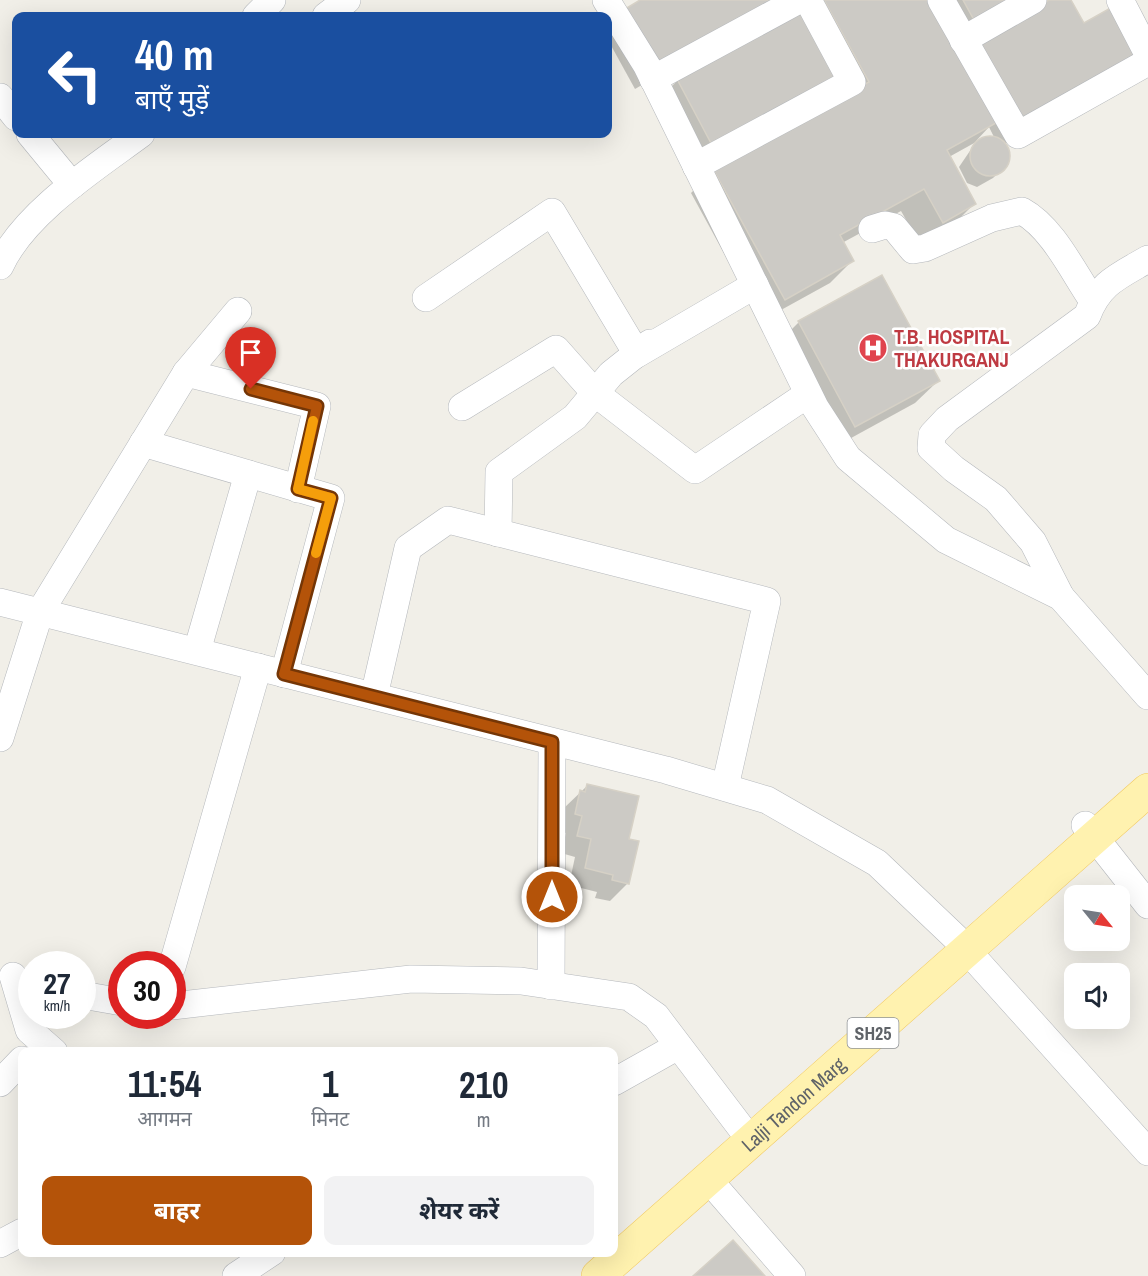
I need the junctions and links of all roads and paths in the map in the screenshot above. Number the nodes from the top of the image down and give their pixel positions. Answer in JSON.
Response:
{"nodes":[{"id":1,"x":272,"y":0,"type":"edge"},
{"id":2,"x":347,"y":0,"type":"edge"},
{"id":3,"x":799,"y":0,"type":"edge"},
{"id":4,"x":808,"y":0,"type":"edge"},
{"id":5,"x":941,"y":0,"type":"edge"},
{"id":6,"x":1033,"y":0,"type":"edge"},
{"id":7,"x":1120,"y":0,"type":"edge"},
{"id":8,"x":615,"y":3,"type":"edge"},
{"id":9,"x":260,"y":12,"type":"edge"},
{"id":10,"x":331,"y":12,"type":"edge"},
{"id":11,"x":963,"y":40,"type":"junction"},
{"id":12,"x":1148,"y":54,"type":"edge"},
{"id":13,"x":1148,"y":62,"type":"edge"},
{"id":14,"x":653,"y":79,"type":"junction"},
{"id":15,"x":0,"y":97,"type":"edge"},
{"id":16,"x":12,"y":112,"type":"edge"},
{"id":17,"x":33,"y":138,"type":"edge"},
{"id":18,"x":136,"y":138,"type":"edge"},
{"id":19,"x":696,"y":166,"type":"junction"},
{"id":20,"x":72,"y":185,"type":"junction"},
{"id":21,"x":872,"y":229,"type":"dead end"},
{"id":22,"x":1148,"y":259,"type":"edge"},
{"id":23,"x":0,"y":266,"type":"edge"},
{"id":24,"x":755,"y":285,"type":"junction"},
{"id":25,"x":426,"y":298,"type":"dead end"},
{"id":26,"x":1093,"y":301,"type":"junction"},
{"id":27,"x":238,"y":311,"type":"dead end"},
{"id":28,"x":676,"y":321,"type":"dead end"},
{"id":29,"x":637,"y":354,"type":"junction"},
{"id":30,"x":186,"y":373,"type":"junction"},
{"id":31,"x":595,"y":393,"type":"junction"},
{"id":32,"x":808,"y":394,"type":"junction"},
{"id":33,"x":462,"y":406,"type":"dead end"},
{"id":34,"x":143,"y":443,"type":"junction"},
{"id":35,"x":248,"y":474,"type":"junction"},
{"id":36,"x":298,"y":489,"type":"junction"},
{"id":37,"x":498,"y":533,"type":"junction"},
{"id":38,"x":1061,"y":597,"type":"junction"},
{"id":39,"x":0,"y":602,"type":"edge"},
{"id":40,"x":40,"y":612,"type":"junction"},
{"id":41,"x":197,"y":651,"type":"junction"},
{"id":42,"x":258,"y":667,"type":"junction"},
{"id":43,"x":284,"y":674,"type":"junction"},
{"id":44,"x":374,"y":696,"type":"junction"},
{"id":45,"x":1148,"y":696,"type":"edge"},
{"id":46,"x":0,"y":738,"type":"edge"},
{"id":47,"x":552,"y":742,"type":"junction"},
{"id":48,"x":1148,"y":770,"type":"edge"},
{"id":49,"x":725,"y":787,"type":"junction"},
{"id":50,"x":1148,"y":790,"type":"edge"},
{"id":51,"x":1089,"y":832,"type":"junction"},
{"id":52,"x":1148,"y":905,"type":"edge"},
{"id":53,"x":962,"y":944,"type":"junction"},
{"id":54,"x":177,"y":951,"type":"edge"},
{"id":55,"x":15,"y":974,"type":"edge"},
{"id":56,"x":551,"y":986,"type":"junction"},
{"id":57,"x":186,"y":1004,"type":"edge"},
{"id":58,"x":678,"y":1046,"type":"junction"},
{"id":59,"x":41,"y":1047,"type":"edge"},
{"id":60,"x":18,"y":1064,"type":"edge"},
{"id":61,"x":618,"y":1080,"type":"edge"},
{"id":62,"x":0,"y":1083,"type":"edge"},
{"id":63,"x":747,"y":1134,"type":"junction"},
{"id":64,"x":1148,"y":1152,"type":"edge"},
{"id":65,"x":708,"y":1179,"type":"junction"},
{"id":66,"x":18,"y":1234,"type":"edge"},
{"id":67,"x":618,"y":1238,"type":"edge"},
{"id":68,"x":0,"y":1244,"type":"edge"},
{"id":69,"x":264,"y":1257,"type":"edge"},
{"id":70,"x":595,"y":1257,"type":"edge"},
{"id":71,"x":236,"y":1276,"type":"edge"},
{"id":72,"x":574,"y":1276,"type":"edge"},
{"id":73,"x":598,"y":1276,"type":"edge"},
{"id":74,"x":792,"y":1276,"type":"edge"}],
"edges":[{"from":1,"to":9,"type":"street"},
{"from":2,"to":10,"type":"street"},
{"from":3,"to":14,"type":"street"},
{"from":4,"to":19,"type":"street"},
{"from":5,"to":11,"type":"street"},
{"from":6,"to":11,"type":"street"},
{"from":7,"to":12,"type":"street"},
{"from":8,"to":14,"type":"street"},
{"from":11,"to":13,"type":"street"},
{"from":14,"to":19,"type":"street"},
{"from":15,"to":16,"type":"street"},
{"from":17,"to":20,"type":"street"},
{"from":18,"to":20,"type":"street"},
{"from":19,"to":24,"type":"street"},
{"from":20,"to":23,"type":"street"},
{"from":21,"to":26,"type":"street"},
{"from":22,"to":26,"type":"street"},
{"from":24,"to":29,"type":"street"},
{"from":24,"to":32,"type":"street"},
{"from":25,"to":29,"type":"street"},
{"from":26,"to":38,"type":"street"},
{"from":27,"to":30,"type":"street"},
{"from":28,"to":29,"type":"street"},
{"from":29,"to":31,"type":"street"},
{"from":30,"to":34,"type":"street"},
{"from":30,"to":36,"type":"street"},
{"from":31,"to":32,"type":"street"},
{"from":31,"to":33,"type":"street"},
{"from":31,"to":37,"type":"street"},
{"from":32,"to":38,"type":"street"},
{"from":34,"to":35,"type":"street"},
{"from":34,"to":40,"type":"street"},
{"from":35,"to":36,"type":"street"},
{"from":35,"to":41,"type":"street"},
{"from":36,"to":43,"type":"street"},
{"from":37,"to":44,"type":"street"},
{"from":37,"to":49,"type":"street"},
{"from":38,"to":45,"type":"street"},
{"from":39,"to":40,"type":"street"},
{"from":40,"to":41,"type":"street"},
{"from":40,"to":46,"type":"street"},
{"from":41,"to":42,"type":"street"},
{"from":42,"to":43,"type":"street"},
{"from":42,"to":54,"type":"street"},
{"from":43,"to":44,"type":"street"},
{"from":44,"to":47,"type":"street"},
{"from":47,"to":49,"type":"street"},
{"from":47,"to":56,"type":"street"},
{"from":48,"to":51,"type":"main road","name":"Lalji Tandon Marg","number":"SH25"},
{"from":49,"to":53,"type":"street"},
{"from":50,"to":51,"type":"main road","name":"Lalji Tandon Marg","number":"SH25"},
{"from":51,"to":52,"type":"street"},
{"from":51,"to":53,"type":"main road","name":"Lalji Tandon Marg","number":"SH25"},
{"from":53,"to":63,"type":"main road","name":"Lalji Tandon Marg","number":"SH25"},
{"from":53,"to":64,"type":"street"},
{"from":55,"to":59,"type":"street"},
{"from":56,"to":57,"type":"street"},
{"from":56,"to":58,"type":"street"},
{"from":58,"to":61,"type":"street"},
{"from":58,"to":63,"type":"street"},
{"from":60,"to":62,"type":"street"},
{"from":63,"to":65,"type":"main road","name":"Lalji Tandon Marg","number":"SH25"},
{"from":63,"to":67,"type":"main road","name":"Lalji Tandon Marg","number":"SH25"},
{"from":65,"to":73,"type":"main road","name":"Lalji Tandon Marg","number":"SH25"},
{"from":65,"to":74,"type":"street"},
{"from":66,"to":68,"type":"street"},
{"from":69,"to":71,"type":"street"},
{"from":70,"to":72,"type":"main road"}]}
